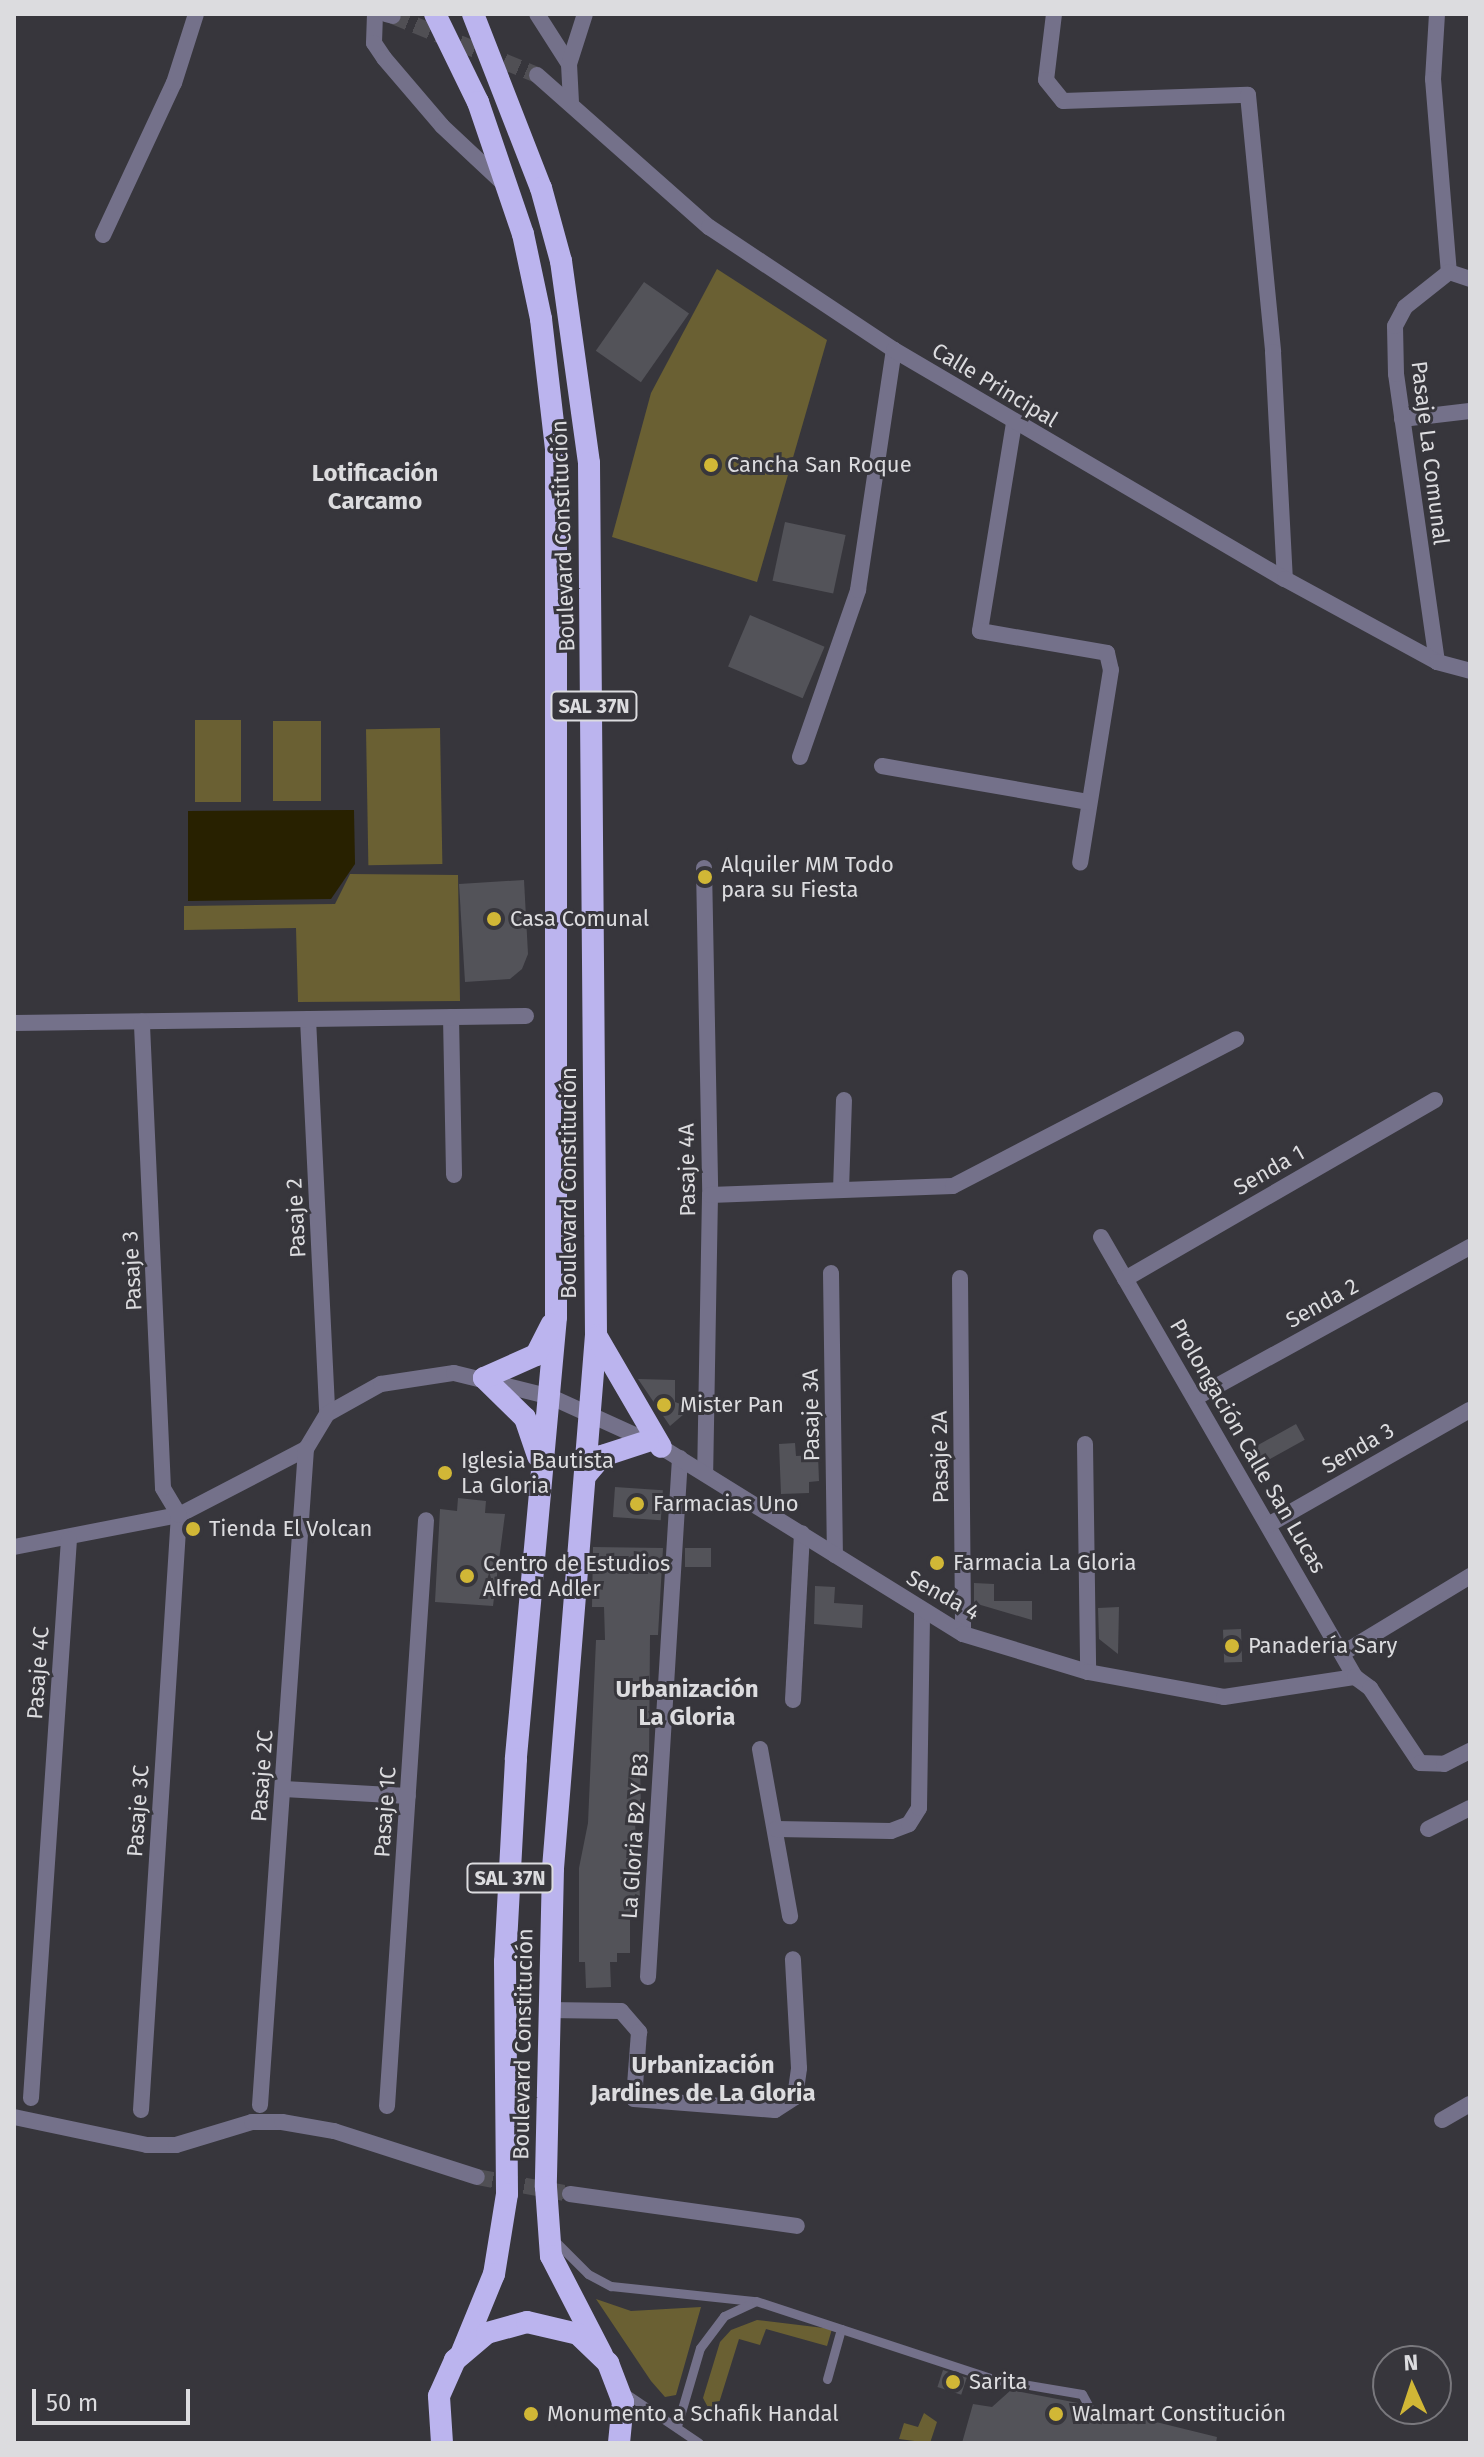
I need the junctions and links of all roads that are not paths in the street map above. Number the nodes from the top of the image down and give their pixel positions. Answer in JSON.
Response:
{"nodes":[{"id":1,"x":196,"y":14,"type":"edge"},
{"id":2,"x":375,"y":14,"type":"edge"},
{"id":3,"x":435,"y":14,"type":"edge"},
{"id":4,"x":473,"y":14,"type":"edge"},
{"id":5,"x":537,"y":14,"type":"edge"},
{"id":6,"x":585,"y":14,"type":"edge"},
{"id":7,"x":1054,"y":14,"type":"edge"},
{"id":8,"x":1437,"y":14,"type":"edge"},
{"id":9,"x":569,"y":64,"type":"junction"},
{"id":10,"x":537,"y":75,"type":"tunnel mouth"},
{"id":11,"x":571,"y":101,"type":"junction"},
{"id":12,"x":510,"y":190,"type":"junction"},
{"id":13,"x":103,"y":235,"type":"dead end"},
{"id":14,"x":1449,"y":272,"type":"junction"},
{"id":15,"x":1470,"y":279,"type":"edge"},
{"id":16,"x":894,"y":350,"type":"junction"},
{"id":17,"x":1470,"y":411,"type":"edge"},
{"id":18,"x":1402,"y":419,"type":"junction"},
{"id":19,"x":1014,"y":423,"type":"junction"},
{"id":20,"x":1285,"y":579,"type":"junction"},
{"id":21,"x":1437,"y":662,"type":"junction"},
{"id":22,"x":1470,"y":671,"type":"edge"},
{"id":23,"x":800,"y":757,"type":"dead end"},
{"id":24,"x":882,"y":766,"type":"dead end"},
{"id":25,"x":1089,"y":802,"type":"junction"},
{"id":26,"x":1080,"y":863,"type":"dead end"},
{"id":27,"x":704,"y":868,"type":"dead end"},
{"id":28,"x":526,"y":1016,"type":"dead end"},
{"id":29,"x":451,"y":1017,"type":"junction"},
{"id":30,"x":308,"y":1019,"type":"junction"},
{"id":31,"x":142,"y":1021,"type":"junction"},
{"id":32,"x":14,"y":1023,"type":"edge"},
{"id":33,"x":1236,"y":1039,"type":"dead end"},
{"id":34,"x":844,"y":1100,"type":"dead end"},
{"id":35,"x":1435,"y":1100,"type":"dead end"},
{"id":36,"x":454,"y":1175,"type":"dead end"},
{"id":37,"x":841,"y":1190,"type":"junction"},
{"id":38,"x":710,"y":1195,"type":"junction"},
{"id":39,"x":1101,"y":1237,"type":"dead end"},
{"id":40,"x":1470,"y":1247,"type":"edge"},
{"id":41,"x":831,"y":1273,"type":"dead end"},
{"id":42,"x":960,"y":1278,"type":"dead end"},
{"id":43,"x":1125,"y":1279,"type":"junction"},
{"id":44,"x":556,"y":1317,"type":"junction"},
{"id":45,"x":596,"y":1335,"type":"junction"},
{"id":46,"x":484,"y":1378,"type":"junction"},
{"id":47,"x":551,"y":1397,"type":"junction"},
{"id":48,"x":1195,"y":1398,"type":"junction"},
{"id":49,"x":1470,"y":1410,"type":"edge"},
{"id":50,"x":327,"y":1414,"type":"junction"},
{"id":51,"x":593,"y":1416,"type":"junction"},
{"id":52,"x":1085,"y":1444,"type":"dead end"},
{"id":53,"x":663,"y":1448,"type":"junction"},
{"id":54,"x":306,"y":1449,"type":"junction"},
{"id":55,"x":705,"y":1473,"type":"junction"},
{"id":56,"x":542,"y":1474,"type":"junction"},
{"id":57,"x":586,"y":1476,"type":"junction"},
{"id":58,"x":179,"y":1515,"type":"junction"},
{"id":59,"x":426,"y":1520,"type":"dead end"},
{"id":60,"x":1268,"y":1525,"type":"junction"},
{"id":61,"x":802,"y":1533,"type":"junction"},
{"id":62,"x":69,"y":1539,"type":"junction"},
{"id":63,"x":14,"y":1547,"type":"edge"},
{"id":64,"x":835,"y":1555,"type":"junction"},
{"id":65,"x":1470,"y":1576,"type":"edge"},
{"id":66,"x":922,"y":1612,"type":"junction"},
{"id":67,"x":963,"y":1634,"type":"junction"},
{"id":68,"x":1343,"y":1653,"type":"junction"},
{"id":69,"x":1088,"y":1672,"type":"junction"},
{"id":70,"x":1355,"y":1677,"type":"junction"},
{"id":71,"x":793,"y":1700,"type":"dead end"},
{"id":72,"x":760,"y":1749,"type":"dead end"},
{"id":73,"x":1470,"y":1751,"type":"edge"},
{"id":74,"x":284,"y":1789,"type":"junction"},
{"id":75,"x":408,"y":1796,"type":"junction"},
{"id":76,"x":1470,"y":1808,"type":"edge"},
{"id":77,"x":776,"y":1829,"type":"junction"},
{"id":78,"x":1428,"y":1829,"type":"dead end"},
{"id":79,"x":790,"y":1916,"type":"dead end"},
{"id":80,"x":793,"y":1959,"type":"dead end"},
{"id":81,"x":648,"y":1977,"type":"dead end"},
{"id":82,"x":547,"y":2010,"type":"junction"},
{"id":83,"x":31,"y":2098,"type":"dead end"},
{"id":84,"x":1470,"y":2104,"type":"edge"},
{"id":85,"x":260,"y":2105,"type":"dead end"},
{"id":86,"x":387,"y":2106,"type":"dead end"},
{"id":87,"x":141,"y":2110,"type":"dead end"},
{"id":88,"x":14,"y":2117,"type":"edge"},
{"id":89,"x":1442,"y":2120,"type":"dead end"},
{"id":90,"x":477,"y":2177,"type":"tunnel mouth"},
{"id":91,"x":570,"y":2194,"type":"tunnel mouth"},
{"id":92,"x":797,"y":2226,"type":"dead end"},
{"id":93,"x":549,"y":2234,"type":"junction"},
{"id":94,"x":756,"y":2301,"type":"junction"},
{"id":95,"x":841,"y":2329,"type":"junction"},
{"id":96,"x":462,"y":2352,"type":"junction"},
{"id":97,"x":602,"y":2355,"type":"junction"},
{"id":98,"x":827,"y":2379,"type":"dead end"},
{"id":99,"x":621,"y":2391,"type":"junction"},
{"id":100,"x":1088,"y":2405,"type":"dead end"},
{"id":101,"x":677,"y":2426,"type":"junction"},
{"id":102,"x":442,"y":2443,"type":"edge"},
{"id":103,"x":619,"y":2443,"type":"edge"},
{"id":104,"x":699,"y":2443,"type":"edge"}],
"edges":[{"from":1,"to":13,"type":"street"},
{"from":2,"to":12,"type":"street"},
{"from":3,"to":12,"type":"highway","name":"Boulevard Constitución","number":"SAL 37N"},
{"from":4,"to":45,"type":"highway","name":"Boulevard Constitución","number":"SAL 37N"},
{"from":5,"to":9,"type":"street"},
{"from":6,"to":9,"type":"street"},
{"from":7,"to":20,"type":"street"},
{"from":8,"to":14,"type":"street"},
{"from":9,"to":11,"type":"street"},
{"from":10,"to":11,"type":"street","name":"Calle Principal"},
{"from":11,"to":16,"type":"street","name":"Calle Principal"},
{"from":12,"to":44,"type":"highway","name":"Boulevard Constitución","number":"SAL 37N"},
{"from":14,"to":15,"type":"street"},
{"from":14,"to":18,"type":"street","name":"Pasaje La Comunal"},
{"from":16,"to":19,"type":"street","name":"Calle Principal"},
{"from":16,"to":23,"type":"street"},
{"from":17,"to":18,"type":"street"},
{"from":18,"to":21,"type":"street","name":"Pasaje La Comunal"},
{"from":19,"to":20,"type":"street","name":"Calle Principal"},
{"from":19,"to":25,"type":"street"},
{"from":20,"to":21,"type":"street","name":"Calle Principal"},
{"from":21,"to":22,"type":"street","name":"Calle Principal"},
{"from":24,"to":25,"type":"street"},
{"from":25,"to":26,"type":"street"},
{"from":27,"to":38,"type":"street","name":"Pasaje 4A"},
{"from":28,"to":29,"type":"street"},
{"from":29,"to":30,"type":"street"},
{"from":29,"to":36,"type":"street"},
{"from":30,"to":31,"type":"street"},
{"from":30,"to":50,"type":"street","name":"Pasaje 2"},
{"from":31,"to":32,"type":"street"},
{"from":31,"to":58,"type":"street","name":"Pasaje 3"},
{"from":33,"to":37,"type":"street"},
{"from":34,"to":37,"type":"street"},
{"from":35,"to":43,"type":"street","name":"Senda 1"},
{"from":37,"to":38,"type":"street"},
{"from":38,"to":55,"type":"street","name":"Pasaje 4A"},
{"from":39,"to":43,"type":"street","name":"Prolongación Calle San Lucas"},
{"from":40,"to":48,"type":"street","name":"Senda 2"},
{"from":41,"to":64,"type":"street","name":"Pasaje 3A"},
{"from":42,"to":67,"type":"street","name":"Pasaje 2A"},
{"from":43,"to":48,"type":"street","name":"Prolongación Calle San Lucas"},
{"from":44,"to":46,"type":"highway"},
{"from":44,"to":47,"type":"highway","name":"Boulevard Constitución","number":"SAL 37N"},
{"from":45,"to":51,"type":"highway","name":"Boulevard Constitución","number":"SAL 37N"},
{"from":45,"to":53,"type":"highway"},
{"from":46,"to":47,"type":"street","name":"Senda 4"},
{"from":46,"to":50,"type":"street","name":"Senda 4"},
{"from":46,"to":56,"type":"highway"},
{"from":47,"to":51,"type":"street","name":"Senda 4"},
{"from":47,"to":56,"type":"highway","name":"Boulevard Constitución","number":"SAL 37N"},
{"from":48,"to":60,"type":"street","name":"Prolongación Calle San Lucas"},
{"from":49,"to":60,"type":"street","name":"Senda 3"},
{"from":50,"to":54,"type":"street"},
{"from":51,"to":53,"type":"street","name":"Senda 4"},
{"from":51,"to":57,"type":"highway","name":"Boulevard Constitución","number":"SAL 37N"},
{"from":52,"to":69,"type":"street"},
{"from":53,"to":55,"type":"street","name":"Senda 4"},
{"from":53,"to":57,"type":"highway"},
{"from":53,"to":81,"type":"street","name":"La Gloria B2 Y B3"},
{"from":54,"to":58,"type":"street"},
{"from":54,"to":74,"type":"street","name":"Pasaje 2C"},
{"from":55,"to":61,"type":"street","name":"Senda 4"},
{"from":56,"to":96,"type":"highway","name":"Boulevard Constitución","number":"SAL 37N"},
{"from":57,"to":82,"type":"highway","name":"Boulevard Constitución","number":"SAL 37N"},
{"from":58,"to":62,"type":"street"},
{"from":58,"to":87,"type":"street","name":"Pasaje 3C"},
{"from":59,"to":75,"type":"street","name":"Pasaje 1C"},
{"from":60,"to":68,"type":"street","name":"Prolongación Calle San Lucas"},
{"from":61,"to":64,"type":"street","name":"Senda 4"},
{"from":61,"to":71,"type":"street"},
{"from":62,"to":63,"type":"street"},
{"from":62,"to":83,"type":"street","name":"Pasaje 4C"},
{"from":64,"to":66,"type":"street","name":"Senda 4"},
{"from":65,"to":68,"type":"street"},
{"from":66,"to":67,"type":"street","name":"Senda 4"},
{"from":66,"to":77,"type":"street"},
{"from":67,"to":69,"type":"street","name":"Senda 4"},
{"from":68,"to":70,"type":"street","name":"Prolongación Calle San Lucas"},
{"from":69,"to":70,"type":"street","name":"Senda 4"},
{"from":70,"to":73,"type":"street","name":"Prolongación Calle San Lucas"},
{"from":72,"to":77,"type":"street"},
{"from":74,"to":75,"type":"street"},
{"from":74,"to":85,"type":"street","name":"Pasaje 2C"},
{"from":75,"to":86,"type":"street","name":"Pasaje 1C"},
{"from":76,"to":78,"type":"street"},
{"from":77,"to":79,"type":"street"},
{"from":80,"to":82,"type":"street"},
{"from":82,"to":93,"type":"highway","name":"Boulevard Constitución","number":"SAL 37N"},
{"from":84,"to":89,"type":"street"},
{"from":88,"to":90,"type":"street"},
{"from":91,"to":92,"type":"street"},
{"from":93,"to":94,"type":"lane"},
{"from":93,"to":97,"type":"highway","name":"Boulevard Constitución","number":"SAL 37N"},
{"from":94,"to":95,"type":"lane"},
{"from":94,"to":101,"type":"lane"},
{"from":95,"to":98,"type":"lane"},
{"from":95,"to":100,"type":"lane"},
{"from":96,"to":97,"type":"highway","number":"SAL 37N"},
{"from":96,"to":102,"type":"highway","number":"SAL 37N"},
{"from":97,"to":99,"type":"highway","number":"SAL 37N"},
{"from":99,"to":101,"type":"lane"},
{"from":99,"to":103,"type":"highway"},
{"from":101,"to":104,"type":"lane"}]}
